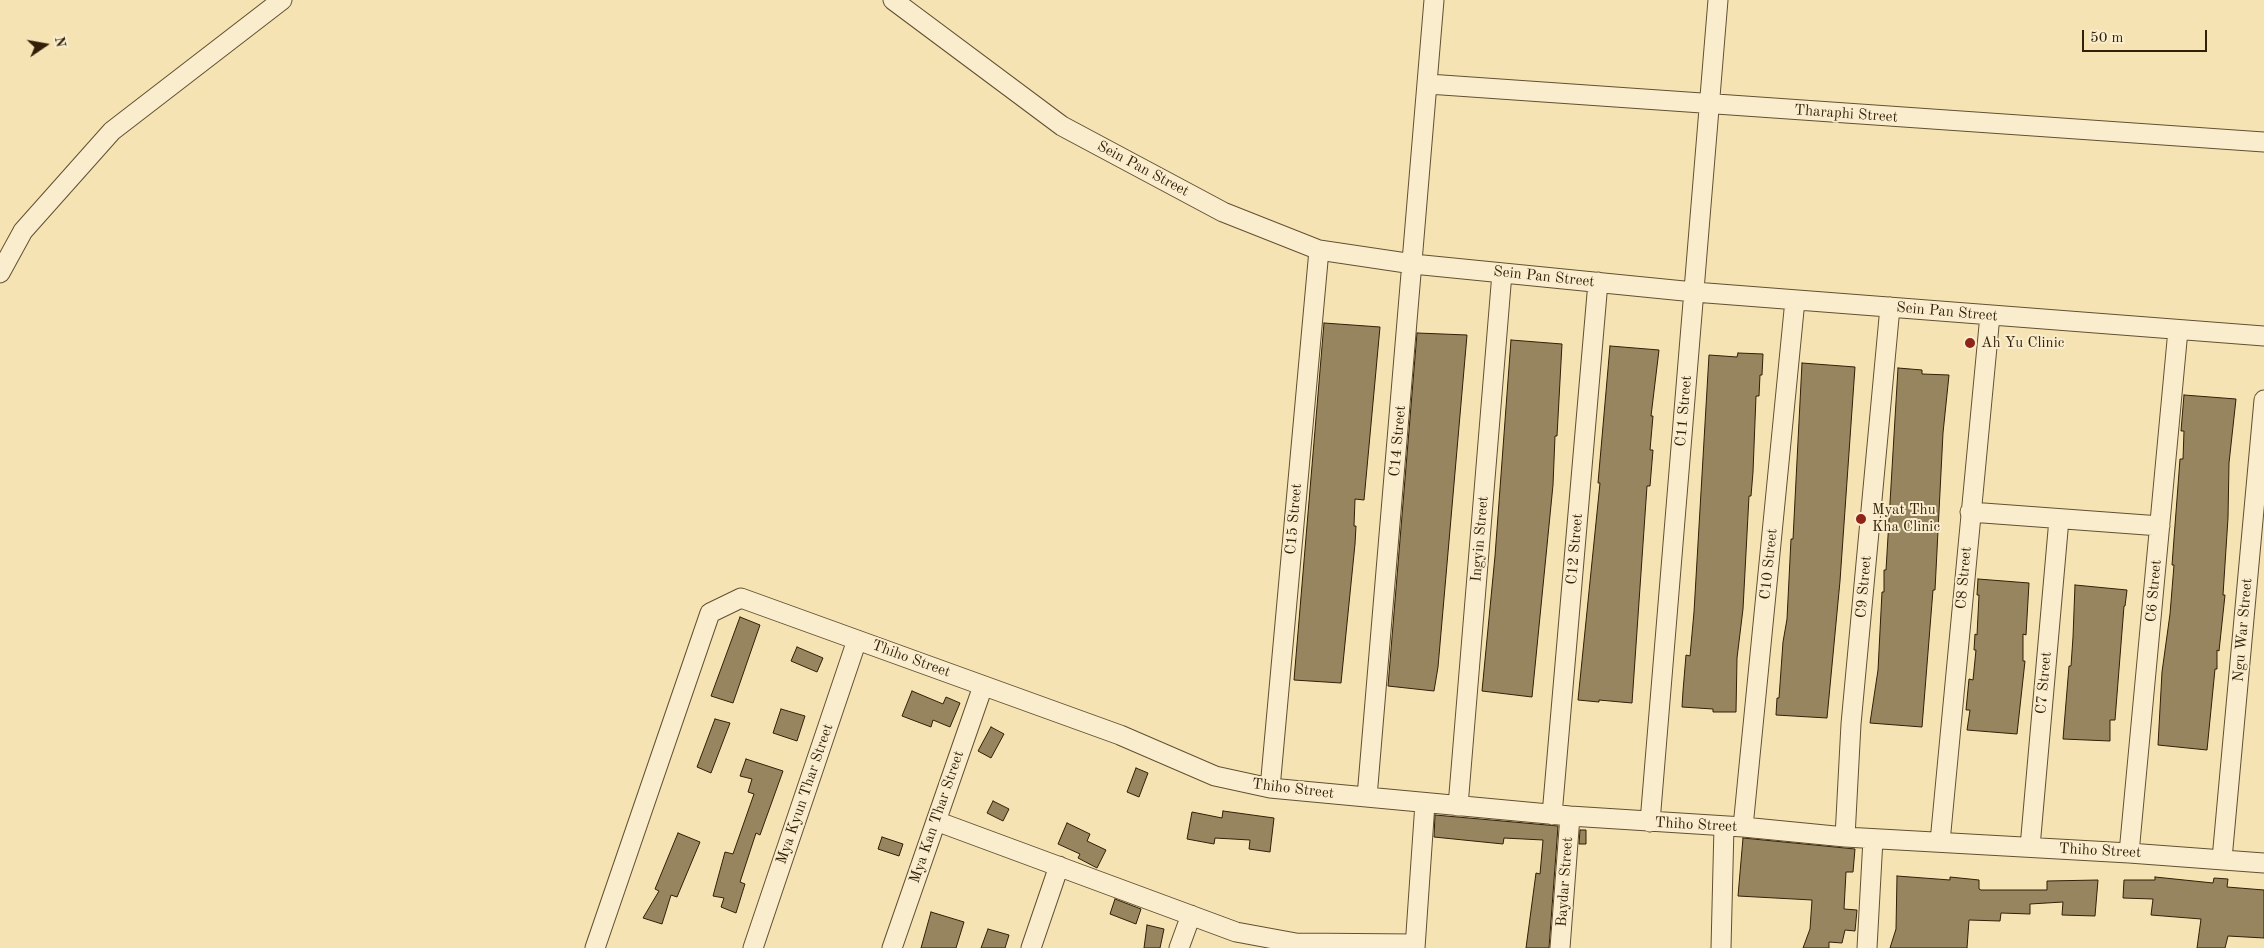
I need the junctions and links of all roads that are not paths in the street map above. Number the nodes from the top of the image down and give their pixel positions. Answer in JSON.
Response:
{"nodes":[{"id":1,"x":282,"y":0,"type":"edge"},
{"id":2,"x":893,"y":0,"type":"edge"},
{"id":3,"x":1434,"y":0,"type":"edge"},
{"id":4,"x":1718,"y":0,"type":"edge"},
{"id":5,"x":1428,"y":84,"type":"junction"},
{"id":6,"x":1710,"y":104,"type":"junction"},
{"id":7,"x":2264,"y":142,"type":"edge"},
{"id":8,"x":1319,"y":250,"type":"junction"},
{"id":9,"x":1413,"y":264,"type":"junction"},
{"id":10,"x":0,"y":273,"type":"edge"},
{"id":11,"x":1502,"y":273,"type":"junction"},
{"id":12,"x":1598,"y":282,"type":"junction"},
{"id":13,"x":1694,"y":292,"type":"junction"},
{"id":14,"x":1795,"y":300,"type":"junction"},
{"id":15,"x":1890,"y":307,"type":"junction"},
{"id":16,"x":1990,"y":315,"type":"junction"},
{"id":17,"x":2178,"y":330,"type":"junction"},
{"id":18,"x":2264,"y":336,"type":"edge"},
{"id":19,"x":2264,"y":400,"type":"edge"},
{"id":20,"x":1970,"y":512,"type":"junction"},
{"id":21,"x":2059,"y":519,"type":"junction"},
{"id":22,"x":2160,"y":526,"type":"junction"},
{"id":23,"x":857,"y":640,"type":"junction"},
{"id":24,"x":983,"y":686,"type":"junction"},
{"id":25,"x":1270,"y":788,"type":"junction"},
{"id":26,"x":1367,"y":797,"type":"junction"},
{"id":27,"x":1425,"y":803,"type":"junction"},
{"id":28,"x":1458,"y":806,"type":"junction"},
{"id":29,"x":1561,"y":815,"type":"junction"},
{"id":30,"x":936,"y":820,"type":"junction"},
{"id":31,"x":1650,"y":822,"type":"junction"},
{"id":32,"x":1724,"y":826,"type":"junction"},
{"id":33,"x":1743,"y":827,"type":"junction"},
{"id":34,"x":1845,"y":837,"type":"junction"},
{"id":35,"x":1873,"y":839,"type":"junction"},
{"id":36,"x":1940,"y":842,"type":"junction"},
{"id":37,"x":2030,"y":847,"type":"junction"},
{"id":38,"x":2129,"y":853,"type":"junction"},
{"id":39,"x":2222,"y":859,"type":"junction"},
{"id":40,"x":2264,"y":863,"type":"edge"},
{"id":41,"x":1059,"y":866,"type":"junction"},
{"id":42,"x":1191,"y":915,"type":"junction"},
{"id":43,"x":1415,"y":946,"type":"edge"},
{"id":44,"x":595,"y":948,"type":"edge"},
{"id":45,"x":753,"y":948,"type":"edge"},
{"id":46,"x":892,"y":948,"type":"edge"},
{"id":47,"x":1031,"y":948,"type":"edge"},
{"id":48,"x":1180,"y":948,"type":"edge"},
{"id":49,"x":1560,"y":948,"type":"edge"},
{"id":50,"x":1721,"y":948,"type":"edge"},
{"id":51,"x":1867,"y":948,"type":"edge"}],
"edges":[{"from":1,"to":10,"type":"street"},
{"from":2,"to":8,"type":"street","name":"Sein Pan Street"},
{"from":3,"to":5,"type":"street","name":"C14 Street"},
{"from":4,"to":6,"type":"street","name":"C11 Street"},
{"from":5,"to":6,"type":"street","name":"Tharaphi Street"},
{"from":5,"to":9,"type":"street","name":"C14 Street"},
{"from":6,"to":7,"type":"street","name":"Tharaphi Street"},
{"from":6,"to":13,"type":"street","name":"C11 Street"},
{"from":8,"to":9,"type":"street","name":"Sein Pan Street"},
{"from":8,"to":25,"type":"street","name":"C15 Street"},
{"from":9,"to":11,"type":"street","name":"Sein Pan Street"},
{"from":9,"to":26,"type":"street","name":"C14 Street"},
{"from":11,"to":12,"type":"street","name":"Sein Pan Street"},
{"from":11,"to":28,"type":"street","name":"Ingyin Street"},
{"from":12,"to":13,"type":"street","name":"Sein Pan Street"},
{"from":12,"to":29,"type":"street","name":"C12 Street"},
{"from":13,"to":14,"type":"street","name":"Sein Pan Street"},
{"from":13,"to":31,"type":"street","name":"C11 Street"},
{"from":14,"to":15,"type":"street","name":"Sein Pan Street"},
{"from":14,"to":33,"type":"street","name":"C10 Street"},
{"from":15,"to":16,"type":"street","name":"Sein Pan Street"},
{"from":15,"to":34,"type":"street","name":"C9 Street"},
{"from":16,"to":17,"type":"street","name":"Sein Pan Street"},
{"from":16,"to":20,"type":"street","name":"C8 Street"},
{"from":17,"to":18,"type":"street","name":"Sein Pan Street"},
{"from":17,"to":22,"type":"street","name":"C6 Street"},
{"from":19,"to":39,"type":"street","name":"Ngu War Street"},
{"from":20,"to":21,"type":"street"},
{"from":20,"to":36,"type":"street","name":"C8 Street"},
{"from":21,"to":22,"type":"street"},
{"from":21,"to":37,"type":"street","name":"C7 Street"},
{"from":22,"to":38,"type":"street","name":"C6 Street"},
{"from":23,"to":24,"type":"street","name":"Thiho Street"},
{"from":23,"to":44,"type":"street","name":"Thiho Street"},
{"from":23,"to":45,"type":"street","name":"Mya Kyun Thar Street"},
{"from":24,"to":25,"type":"street","name":"Thiho Street"},
{"from":24,"to":30,"type":"street","name":"Mya Kan Thar Street"},
{"from":25,"to":26,"type":"street","name":"Thiho Street"},
{"from":26,"to":27,"type":"street","name":"Thiho Street"},
{"from":27,"to":28,"type":"street","name":"Thiho Street"},
{"from":27,"to":43,"type":"street"},
{"from":28,"to":29,"type":"street","name":"Thiho Street"},
{"from":29,"to":31,"type":"street","name":"Thiho Street"},
{"from":29,"to":49,"type":"street","name":"Baydar Street"},
{"from":30,"to":41,"type":"street"},
{"from":30,"to":46,"type":"street","name":"Mya Kan Thar Street"},
{"from":31,"to":32,"type":"street","name":"Thiho Street"},
{"from":32,"to":33,"type":"street","name":"Thiho Street"},
{"from":32,"to":50,"type":"street"},
{"from":33,"to":34,"type":"street","name":"Thiho Street"},
{"from":34,"to":35,"type":"street","name":"Thiho Street"},
{"from":35,"to":36,"type":"street","name":"Thiho Street"},
{"from":35,"to":51,"type":"street"},
{"from":36,"to":37,"type":"street","name":"Thiho Street"},
{"from":37,"to":38,"type":"street","name":"Thiho Street"},
{"from":38,"to":39,"type":"street","name":"Thiho Street"},
{"from":39,"to":40,"type":"street","name":"Thiho Street"},
{"from":41,"to":42,"type":"street"},
{"from":41,"to":47,"type":"street"},
{"from":42,"to":43,"type":"street"},
{"from":42,"to":48,"type":"street"}]}
